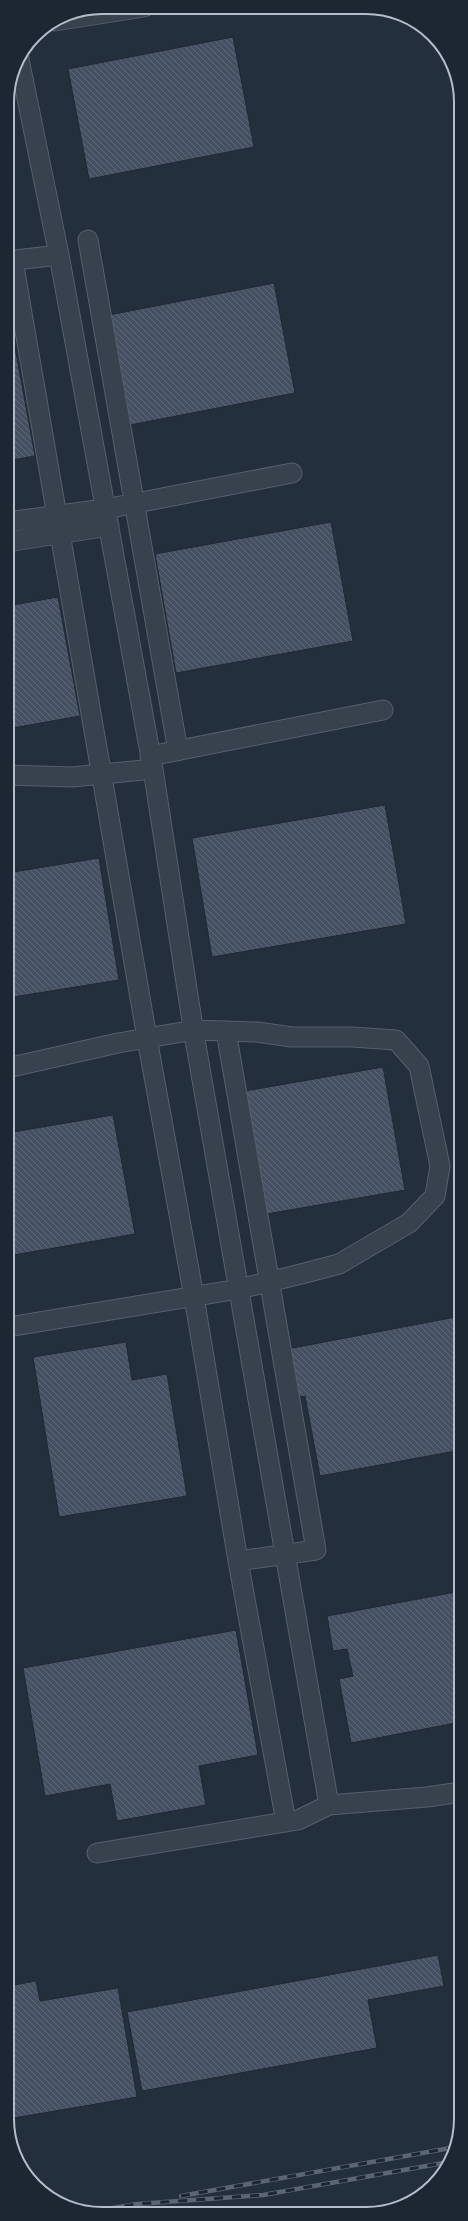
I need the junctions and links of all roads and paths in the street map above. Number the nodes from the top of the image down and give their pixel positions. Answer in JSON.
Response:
{"nodes":[{"id":1,"x":96,"y":15,"type":"edge"},
{"id":2,"x":83,"y":17,"type":"edge"},
{"id":3,"x":20,"y":70,"type":"edge"},
{"id":4,"x":88,"y":240,"type":"dead end"},
{"id":5,"x":59,"y":255,"type":"junction"},
{"id":6,"x":14,"y":261,"type":"edge"},
{"id":7,"x":14,"y":283,"type":"edge"},
{"id":8,"x":292,"y":473,"type":"dead end"},
{"id":9,"x":134,"y":503,"type":"junction"},
{"id":10,"x":107,"y":517,"type":"junction"},
{"id":11,"x":14,"y":522,"type":"edge"},
{"id":12,"x":58,"y":525,"type":"junction"},
{"id":13,"x":14,"y":540,"type":"edge"},
{"id":14,"x":383,"y":710,"type":"dead end"},
{"id":15,"x":178,"y":751,"type":"junction"},
{"id":16,"x":152,"y":763,"type":"junction"},
{"id":17,"x":102,"y":774,"type":"junction"},
{"id":18,"x":14,"y":775,"type":"edge"},
{"id":19,"x":194,"y":1030,"type":"junction"},
{"id":20,"x":226,"y":1031,"type":"junction"},
{"id":21,"x":147,"y":1038,"type":"junction"},
{"id":22,"x":14,"y":1067,"type":"edge"},
{"id":23,"x":269,"y":1282,"type":"junction"},
{"id":24,"x":239,"y":1289,"type":"junction"},
{"id":25,"x":194,"y":1297,"type":"junction"},
{"id":26,"x":14,"y":1326,"type":"edge"},
{"id":27,"x":285,"y":1554,"type":"junction"},
{"id":28,"x":238,"y":1561,"type":"junction"},
{"id":29,"x":454,"y":1793,"type":"edge"},
{"id":30,"x":329,"y":1805,"type":"junction"},
{"id":31,"x":286,"y":1822,"type":"junction"},
{"id":32,"x":97,"y":1853,"type":"dead end"}],
"edges":[{"from":1,"to":2,"type":"lane"},
{"from":3,"to":5,"type":"lane"},
{"from":4,"to":9,"type":"lane"},
{"from":5,"to":6,"type":"lane"},
{"from":5,"to":10,"type":"lane"},
{"from":7,"to":12,"type":"lane"},
{"from":8,"to":9,"type":"lane"},
{"from":9,"to":10,"type":"lane"},
{"from":9,"to":15,"type":"lane"},
{"from":10,"to":12,"type":"lane"},
{"from":10,"to":16,"type":"lane"},
{"from":11,"to":12,"type":"lane"},
{"from":12,"to":13,"type":"lane"},
{"from":12,"to":17,"type":"lane"},
{"from":14,"to":15,"type":"lane"},
{"from":15,"to":16,"type":"lane"},
{"from":16,"to":17,"type":"lane"},
{"from":16,"to":19,"type":"lane"},
{"from":17,"to":18,"type":"lane"},
{"from":17,"to":21,"type":"lane"},
{"from":19,"to":20,"type":"lane"},
{"from":19,"to":21,"type":"lane"},
{"from":19,"to":24,"type":"lane"},
{"from":20,"to":23,"type":"lane"},
{"from":20,"to":23,"type":"lane"},
{"from":21,"to":22,"type":"lane"},
{"from":21,"to":25,"type":"lane"},
{"from":23,"to":24,"type":"lane"},
{"from":23,"to":27,"type":"lane"},
{"from":24,"to":25,"type":"lane"},
{"from":24,"to":27,"type":"lane"},
{"from":25,"to":26,"type":"lane"},
{"from":25,"to":28,"type":"lane"},
{"from":27,"to":28,"type":"lane"},
{"from":27,"to":30,"type":"lane"},
{"from":28,"to":31,"type":"lane"},
{"from":29,"to":30,"type":"lane"},
{"from":30,"to":31,"type":"lane"},
{"from":31,"to":32,"type":"lane"}]}
